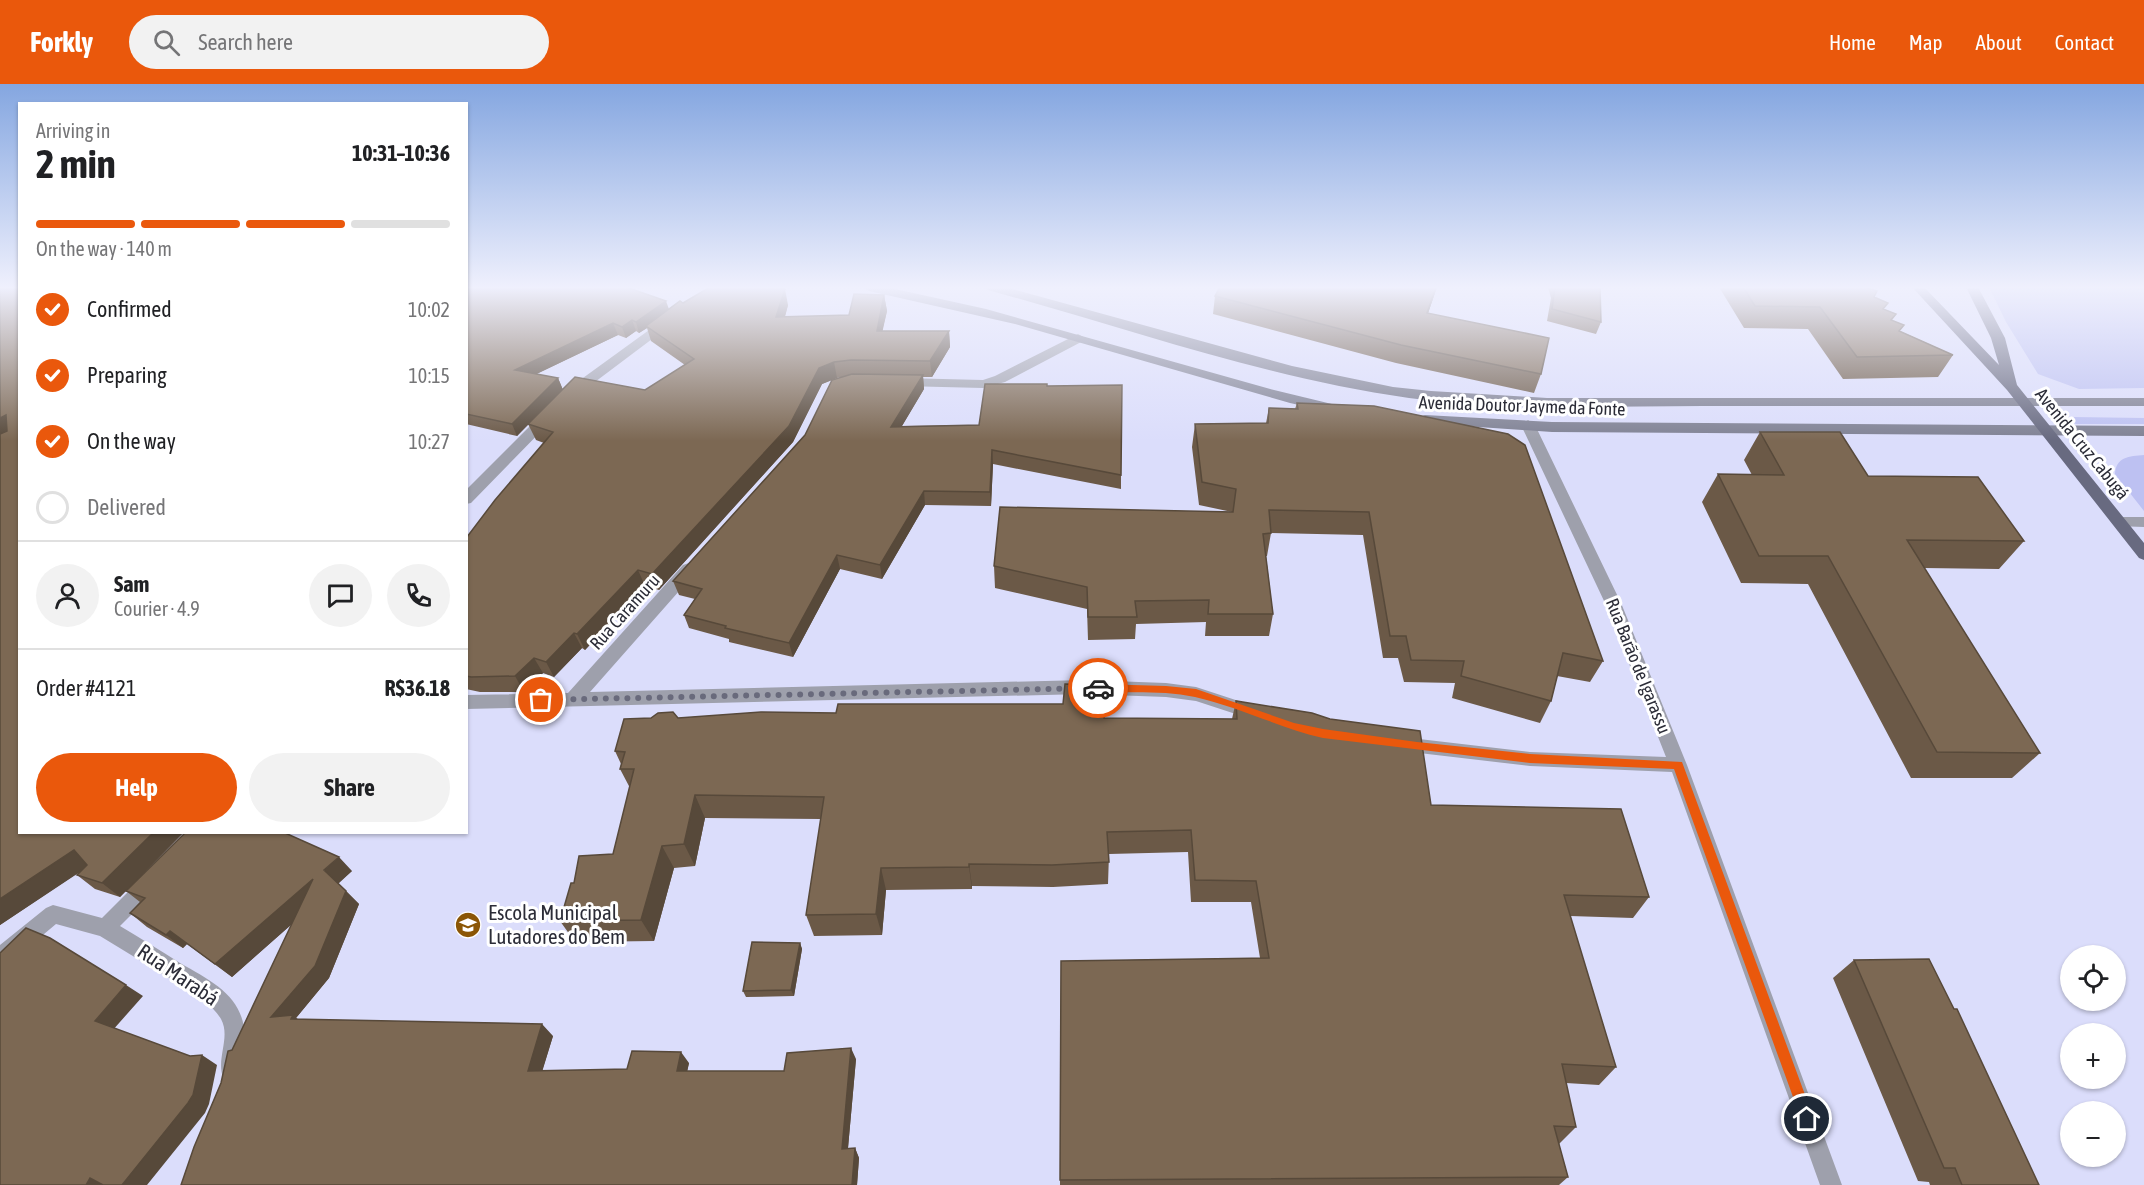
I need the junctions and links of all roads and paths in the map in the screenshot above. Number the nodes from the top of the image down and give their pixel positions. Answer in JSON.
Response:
{"nodes":[{"id":1,"x":643,"y":338,"type":"edge"},
{"id":2,"x":1078,"y":338,"type":"edge"},
{"id":3,"x":1079,"y":338,"type":"edge"},
{"id":4,"x":1181,"y":338,"type":"edge"},
{"id":5,"x":1966,"y":338,"type":"edge"},
{"id":6,"x":1998,"y":338,"type":"edge"},
{"id":7,"x":887,"y":382,"type":"edge"},
{"id":8,"x":2012,"y":387,"type":"junction"},
{"id":9,"x":2024,"y":402,"type":"junction"},
{"id":10,"x":2144,"y":402,"type":"edge"},
{"id":11,"x":1348,"y":411,"type":"edge"},
{"id":12,"x":1406,"y":419,"type":"edge"},
{"id":13,"x":1528,"y":425,"type":"junction"},
{"id":14,"x":2047,"y":430,"type":"junction"},
{"id":15,"x":2144,"y":431,"type":"edge"},
{"id":16,"x":468,"y":497,"type":"edge"},
{"id":17,"x":2120,"y":522,"type":"junction"},
{"id":18,"x":2144,"y":522,"type":"edge"},
{"id":19,"x":2144,"y":554,"type":"edge"},
{"id":20,"x":699,"y":558,"type":"edge"},
{"id":21,"x":574,"y":698,"type":"junction"},
{"id":22,"x":468,"y":702,"type":"edge"},
{"id":23,"x":1273,"y":719,"type":"edge"},
{"id":24,"x":1386,"y":742,"type":"edge"},
{"id":25,"x":1678,"y":765,"type":"junction"},
{"id":26,"x":160,"y":872,"type":"edge"},
{"id":27,"x":105,"y":928,"type":"junction"},
{"id":28,"x":0,"y":958,"type":"edge"},
{"id":29,"x":228,"y":1085,"type":"edge"},
{"id":30,"x":1832,"y":1185,"type":"edge"}],
"edges":[{"from":1,"to":16,"type":"street"},
{"from":2,"to":7,"type":"street"},
{"from":3,"to":11,"type":"main road"},
{"from":4,"to":9,"type":"main road","name":"Avenida Doutor Jayme da Fonte"},
{"from":5,"to":8,"type":"main road","name":"Avenida Cruz Cabugá"},
{"from":6,"to":8,"type":"main road","name":"Avenida Cruz Cabugá"},
{"from":8,"to":9,"type":"main road","name":"Avenida Cruz Cabugá"},
{"from":9,"to":10,"type":"main road","name":"Avenida Doutor Jayme da Fonte"},
{"from":9,"to":14,"type":"main road","name":"Avenida Cruz Cabugá"},
{"from":12,"to":13,"type":"main road","name":"Avenida Doutor Jayme da Fonte"},
{"from":13,"to":14,"type":"main road","name":"Avenida Doutor Jayme da Fonte"},
{"from":13,"to":25,"type":"street","name":"Rua Barão de Igarassu"},
{"from":14,"to":15,"type":"main road","name":"Avenida Doutor Jayme da Fonte"},
{"from":14,"to":17,"type":"main road","name":"Avenida Cruz Cabugá"},
{"from":17,"to":18,"type":"street"},
{"from":17,"to":19,"type":"main road","name":"Avenida Cruz Cabugá"},
{"from":20,"to":21,"type":"street","name":"Rua Caramuru"},
{"from":21,"to":22,"type":"street"},
{"from":21,"to":23,"type":"street"},
{"from":24,"to":25,"type":"street"},
{"from":25,"to":30,"type":"street","name":"Rua Barão de Igarassu"},
{"from":26,"to":27,"type":"street"},
{"from":27,"to":28,"type":"street","name":"Rua Marabá"},
{"from":27,"to":29,"type":"street","name":"Rua Marabá"}]}
